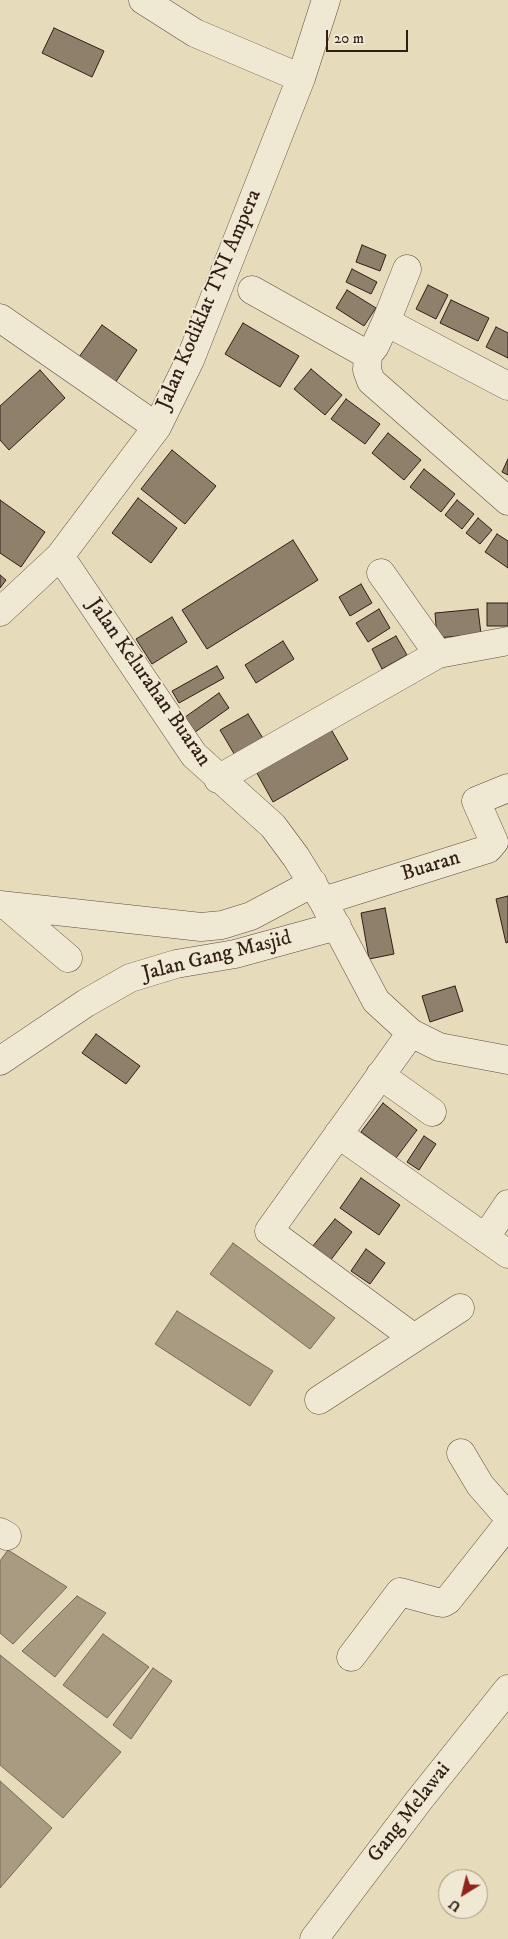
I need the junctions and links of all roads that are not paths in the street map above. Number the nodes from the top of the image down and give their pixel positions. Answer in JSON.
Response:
{"nodes":[{"id":1,"x":144,"y":0,"type":"edge"},
{"id":2,"x":326,"y":0,"type":"edge"},
{"id":3,"x":301,"y":78,"type":"junction"},
{"id":4,"x":407,"y":269,"type":"dead end"},
{"id":5,"x":252,"y":290,"type":"dead end"},
{"id":6,"x":0,"y":318,"type":"edge"},
{"id":7,"x":386,"y":322,"type":"junction"},
{"id":8,"x":368,"y":355,"type":"junction"},
{"id":9,"x":508,"y":386,"type":"edge"},
{"id":10,"x":157,"y":427,"type":"junction"},
{"id":11,"x":508,"y":501,"type":"edge"},
{"id":12,"x":60,"y":556,"type":"junction"},
{"id":13,"x":381,"y":573,"type":"dead end"},
{"id":14,"x":0,"y":612,"type":"edge"},
{"id":15,"x":508,"y":641,"type":"edge"},
{"id":16,"x":438,"y":654,"type":"junction"},
{"id":17,"x":218,"y":779,"type":"junction"},
{"id":18,"x":508,"y":788,"type":"edge"},
{"id":19,"x":318,"y":892,"type":"junction"},
{"id":20,"x":4,"y":906,"type":"edge"},
{"id":21,"x":337,"y":926,"type":"junction"},
{"id":22,"x":68,"y":958,"type":"dead end"},
{"id":23,"x":411,"y":1033,"type":"junction"},
{"id":24,"x":508,"y":1060,"type":"edge"},
{"id":25,"x":0,"y":1062,"type":"edge"},
{"id":26,"x":380,"y":1075,"type":"junction"},
{"id":27,"x":432,"y":1112,"type":"dead end"},
{"id":28,"x":338,"y":1134,"type":"junction"},
{"id":29,"x":508,"y":1204,"type":"edge"},
{"id":30,"x":485,"y":1238,"type":"junction"},
{"id":31,"x":508,"y":1254,"type":"edge"},
{"id":32,"x":460,"y":1308,"type":"dead end"},
{"id":33,"x":414,"y":1338,"type":"junction"},
{"id":34,"x":319,"y":1400,"type":"dead end"},
{"id":35,"x":461,"y":1453,"type":"dead end"},
{"id":36,"x":508,"y":1517,"type":"edge"},
{"id":37,"x":508,"y":1524,"type":"edge"},
{"id":38,"x":351,"y":1657,"type":"dead end"},
{"id":39,"x":508,"y":1689,"type":"edge"},
{"id":40,"x":314,"y":1939,"type":"edge"}],
"edges":[{"from":1,"to":3,"type":"street"},
{"from":2,"to":3,"type":"street","name":"Jalan Kodiklat TNI Ampera"},
{"from":3,"to":10,"type":"street","name":"Jalan Kodiklat TNI Ampera"},
{"from":4,"to":7,"type":"street"},
{"from":5,"to":8,"type":"street"},
{"from":6,"to":10,"type":"street"},
{"from":7,"to":8,"type":"street"},
{"from":7,"to":9,"type":"street"},
{"from":8,"to":11,"type":"street"},
{"from":10,"to":12,"type":"street","name":"Jalan Kodiklat TNI Ampera"},
{"from":12,"to":14,"type":"street","name":"Jalan Kodiklat TNI Ampera"},
{"from":12,"to":17,"type":"street","name":"Jalan Kelurahan Buaran"},
{"from":13,"to":16,"type":"street"},
{"from":15,"to":16,"type":"street"},
{"from":16,"to":17,"type":"street"},
{"from":17,"to":19,"type":"street","name":"Jalan Kelurahan Buaran"},
{"from":18,"to":19,"type":"street","name":"Buaran"},
{"from":19,"to":20,"type":"street"},
{"from":19,"to":21,"type":"street","name":"Jalan Kelurahan Buaran"},
{"from":20,"to":22,"type":"street"},
{"from":21,"to":23,"type":"street","name":"Jalan Kelurahan Buaran"},
{"from":21,"to":25,"type":"street","name":"Jalan Gang Masjid"},
{"from":23,"to":24,"type":"street","name":"Jalan Kelurahan Buaran"},
{"from":23,"to":26,"type":"street"},
{"from":26,"to":27,"type":"street"},
{"from":26,"to":28,"type":"street"},
{"from":28,"to":30,"type":"street"},
{"from":28,"to":33,"type":"street"},
{"from":29,"to":30,"type":"street"},
{"from":30,"to":31,"type":"street"},
{"from":32,"to":33,"type":"street"},
{"from":33,"to":34,"type":"street"},
{"from":35,"to":36,"type":"street"},
{"from":37,"to":38,"type":"street"},
{"from":39,"to":40,"type":"street","name":"Gang Melawai"}]}
